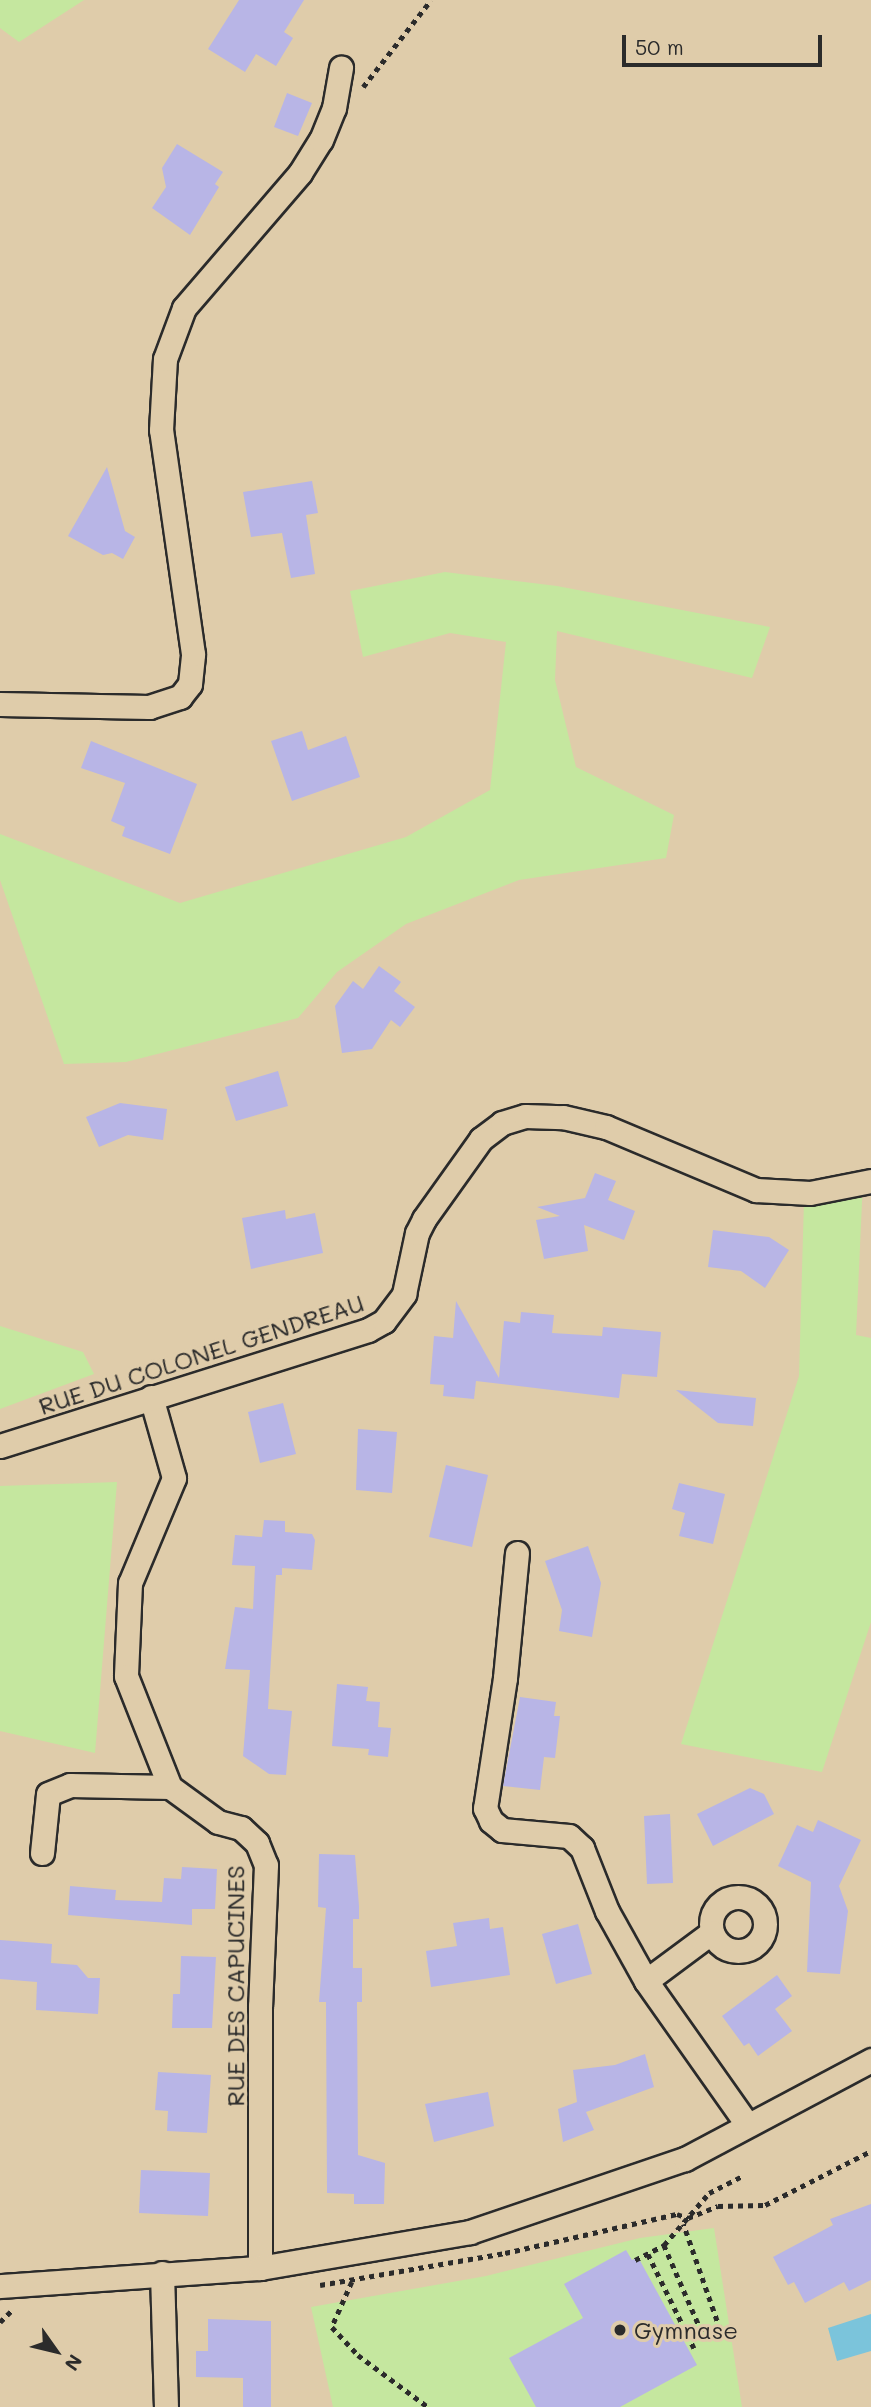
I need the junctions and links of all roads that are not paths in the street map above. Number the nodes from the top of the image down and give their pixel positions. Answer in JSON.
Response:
{"nodes":[{"id":1,"x":341,"y":68,"type":"dead end"},
{"id":2,"x":0,"y":704,"type":"edge"},
{"id":3,"x":871,"y":1181,"type":"edge"},
{"id":4,"x":151,"y":1397,"type":"junction"},
{"id":5,"x":0,"y":1446,"type":"edge"},
{"id":6,"x":517,"y":1553,"type":"dead end"},
{"id":7,"x":170,"y":1787,"type":"junction"},
{"id":8,"x":42,"y":1853,"type":"dead end"},
{"id":9,"x":712,"y":1932,"type":"dead end"},
{"id":10,"x":646,"y":1981,"type":"junction"},
{"id":11,"x":871,"y":2060,"type":"edge"},
{"id":12,"x":747,"y":2124,"type":"junction"},
{"id":13,"x":260,"y":2268,"type":"junction"},
{"id":14,"x":162,"y":2273,"type":"junction"},
{"id":15,"x":0,"y":2286,"type":"edge"},
{"id":16,"x":166,"y":2407,"type":"edge"}],
"edges":[{"from":1,"to":2,"type":"street"},
{"from":3,"to":4,"type":"street","name":"RUE DU COLONEL GENDREAU"},
{"from":4,"to":5,"type":"street","name":"RUE DU COLONEL GENDREAU"},
{"from":4,"to":7,"type":"street"},
{"from":6,"to":10,"type":"street"},
{"from":7,"to":8,"type":"street"},
{"from":7,"to":13,"type":"street","name":"RUE DES CAPUCINES"},
{"from":9,"to":10,"type":"street"},
{"from":10,"to":12,"type":"street"},
{"from":11,"to":12,"type":"street"},
{"from":12,"to":13,"type":"street"},
{"from":13,"to":14,"type":"street"},
{"from":14,"to":15,"type":"street"},
{"from":14,"to":16,"type":"street"}]}
